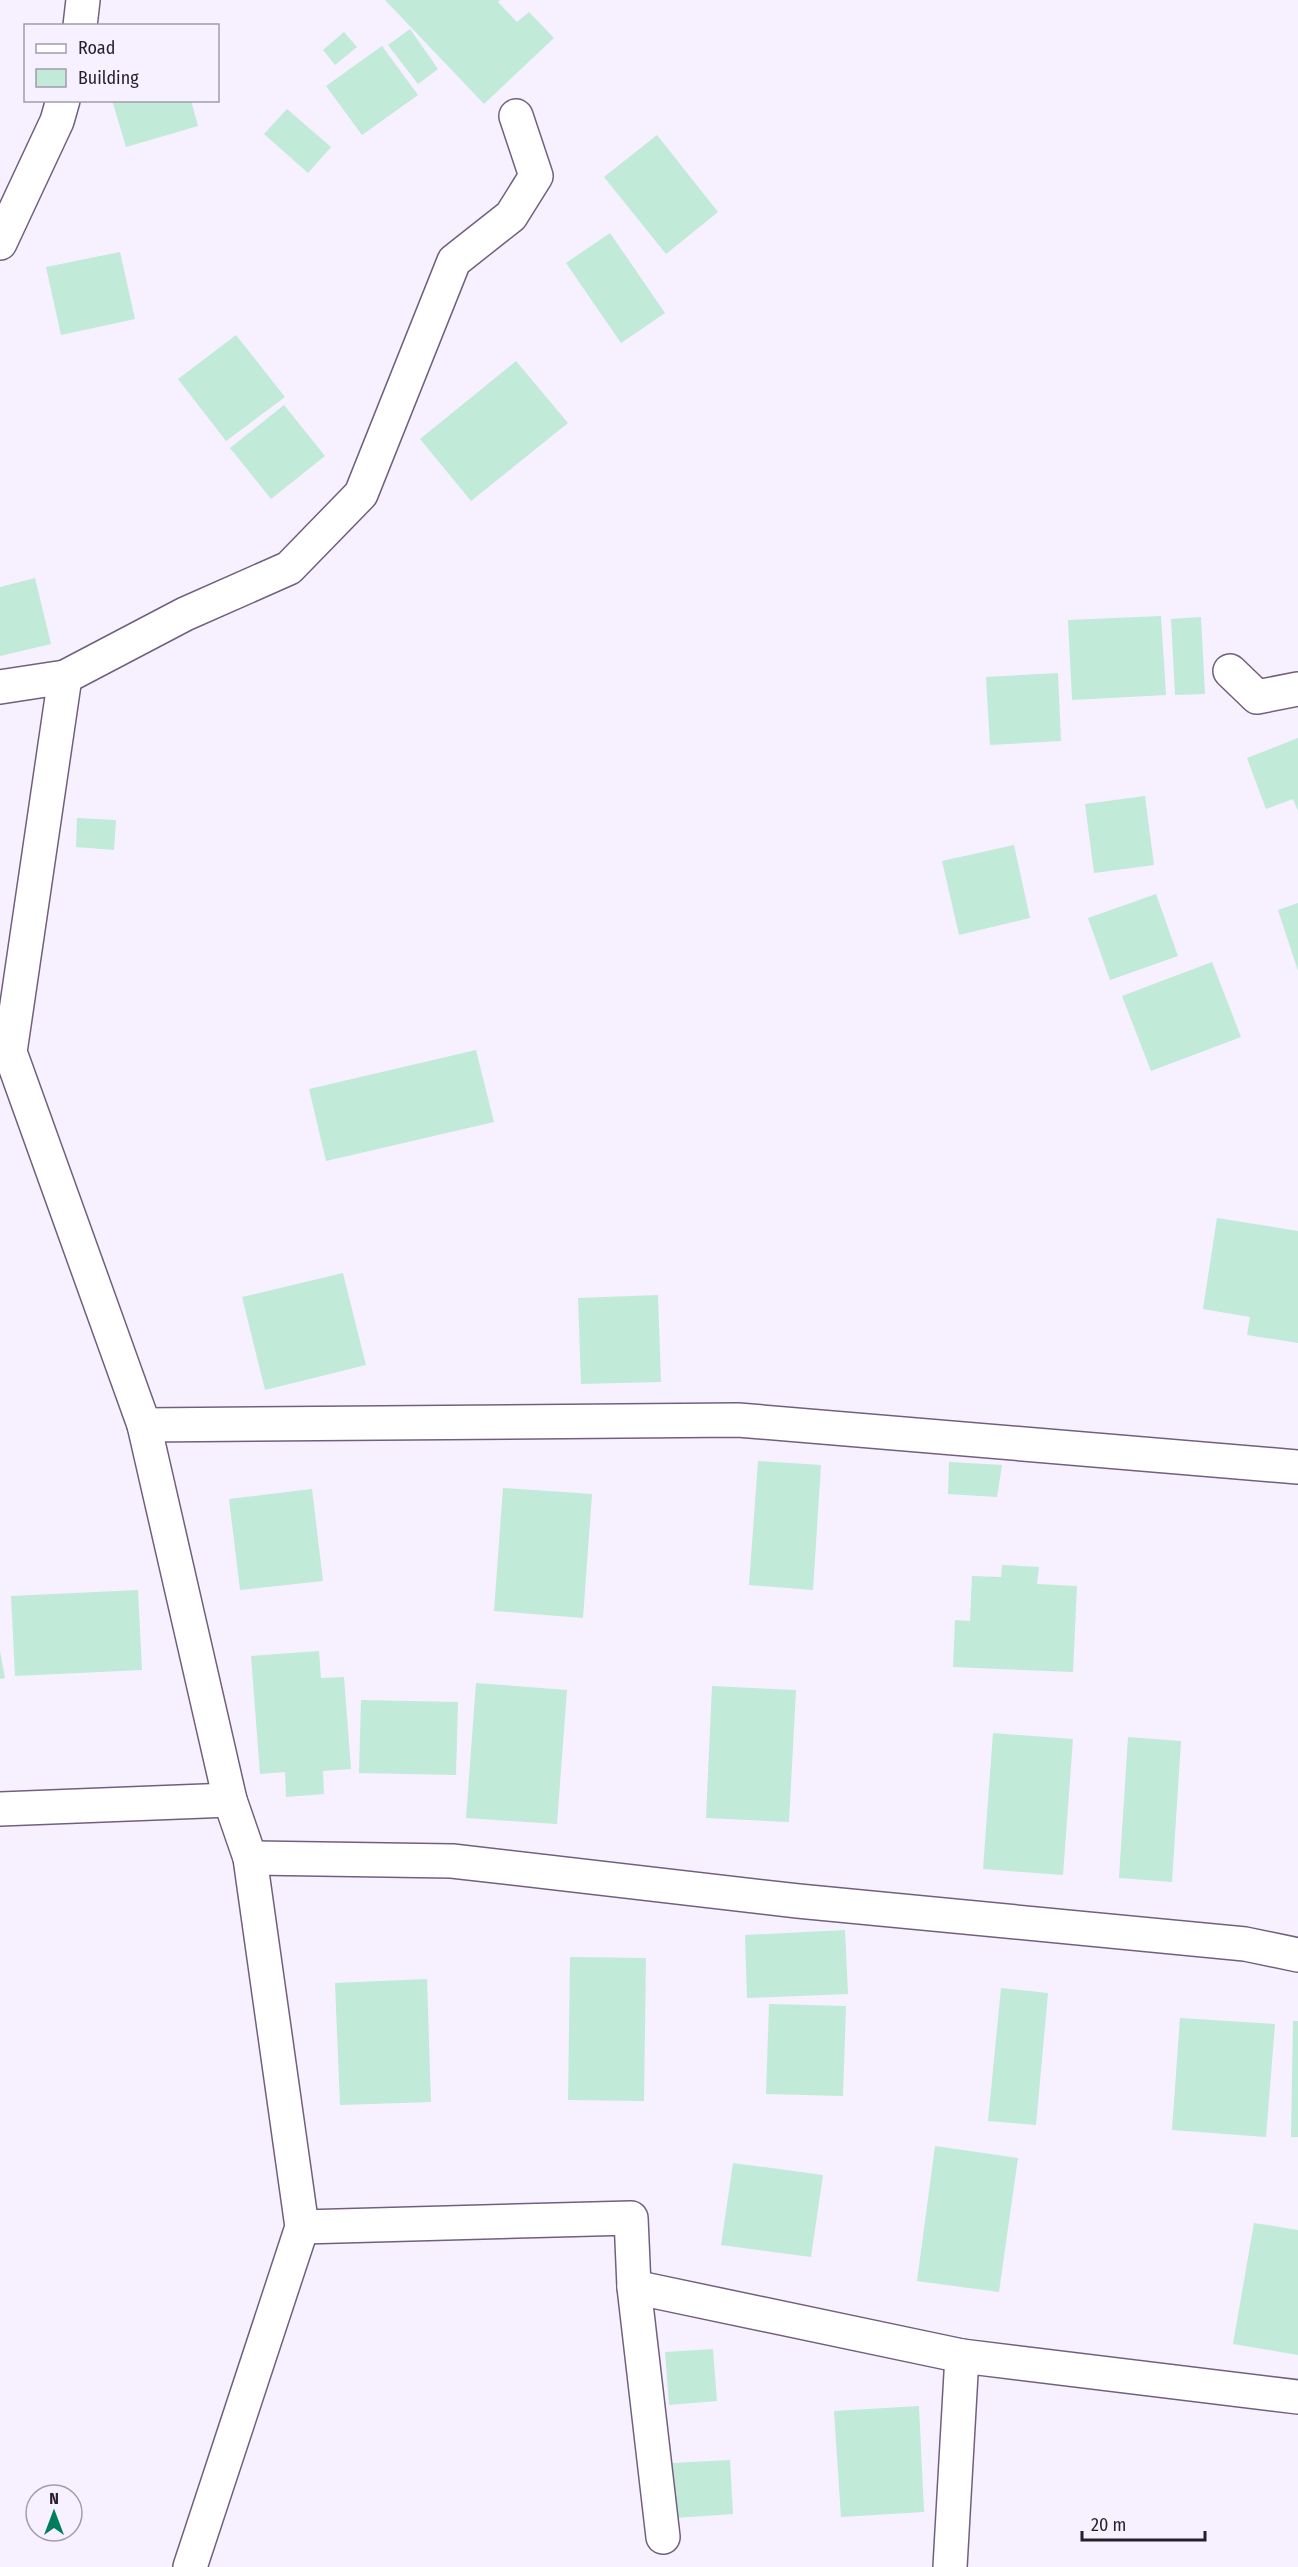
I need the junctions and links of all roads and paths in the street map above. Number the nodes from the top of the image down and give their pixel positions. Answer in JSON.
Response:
{"nodes":[{"id":1,"x":83,"y":0,"type":"edge"},
{"id":2,"x":80,"y":24,"type":"edge"},
{"id":3,"x":62,"y":102,"type":"edge"},
{"id":4,"x":516,"y":116,"type":"dead end"},
{"id":5,"x":0,"y":243,"type":"edge"},
{"id":6,"x":1230,"y":671,"type":"dead end"},
{"id":7,"x":65,"y":677,"type":"junction"},
{"id":8,"x":0,"y":687,"type":"edge"},
{"id":9,"x":1298,"y":689,"type":"edge"},
{"id":10,"x":144,"y":1425,"type":"junction"},
{"id":11,"x":1298,"y":1467,"type":"edge"},
{"id":12,"x":230,"y":1800,"type":"junction"},
{"id":13,"x":0,"y":1809,"type":"edge"},
{"id":14,"x":250,"y":1858,"type":"junction"},
{"id":15,"x":1298,"y":1955,"type":"edge"},
{"id":16,"x":302,"y":2227,"type":"junction"},
{"id":17,"x":634,"y":2287,"type":"junction"},
{"id":18,"x":962,"y":2356,"type":"junction"},
{"id":19,"x":1298,"y":2397,"type":"edge"},
{"id":20,"x":663,"y":2536,"type":"dead end"},
{"id":21,"x":190,"y":2567,"type":"edge"},
{"id":22,"x":951,"y":2567,"type":"edge"}],
"edges":[{"from":1,"to":2,"type":"street"},
{"from":3,"to":5,"type":"street"},
{"from":4,"to":7,"type":"street"},
{"from":6,"to":9,"type":"street"},
{"from":7,"to":8,"type":"street"},
{"from":7,"to":10,"type":"street"},
{"from":10,"to":11,"type":"street"},
{"from":10,"to":12,"type":"street"},
{"from":12,"to":13,"type":"street"},
{"from":12,"to":14,"type":"street"},
{"from":14,"to":15,"type":"street"},
{"from":14,"to":16,"type":"street"},
{"from":16,"to":17,"type":"street"},
{"from":16,"to":21,"type":"street"},
{"from":17,"to":18,"type":"street"},
{"from":17,"to":20,"type":"street"},
{"from":18,"to":19,"type":"street"},
{"from":18,"to":22,"type":"street"}]}
